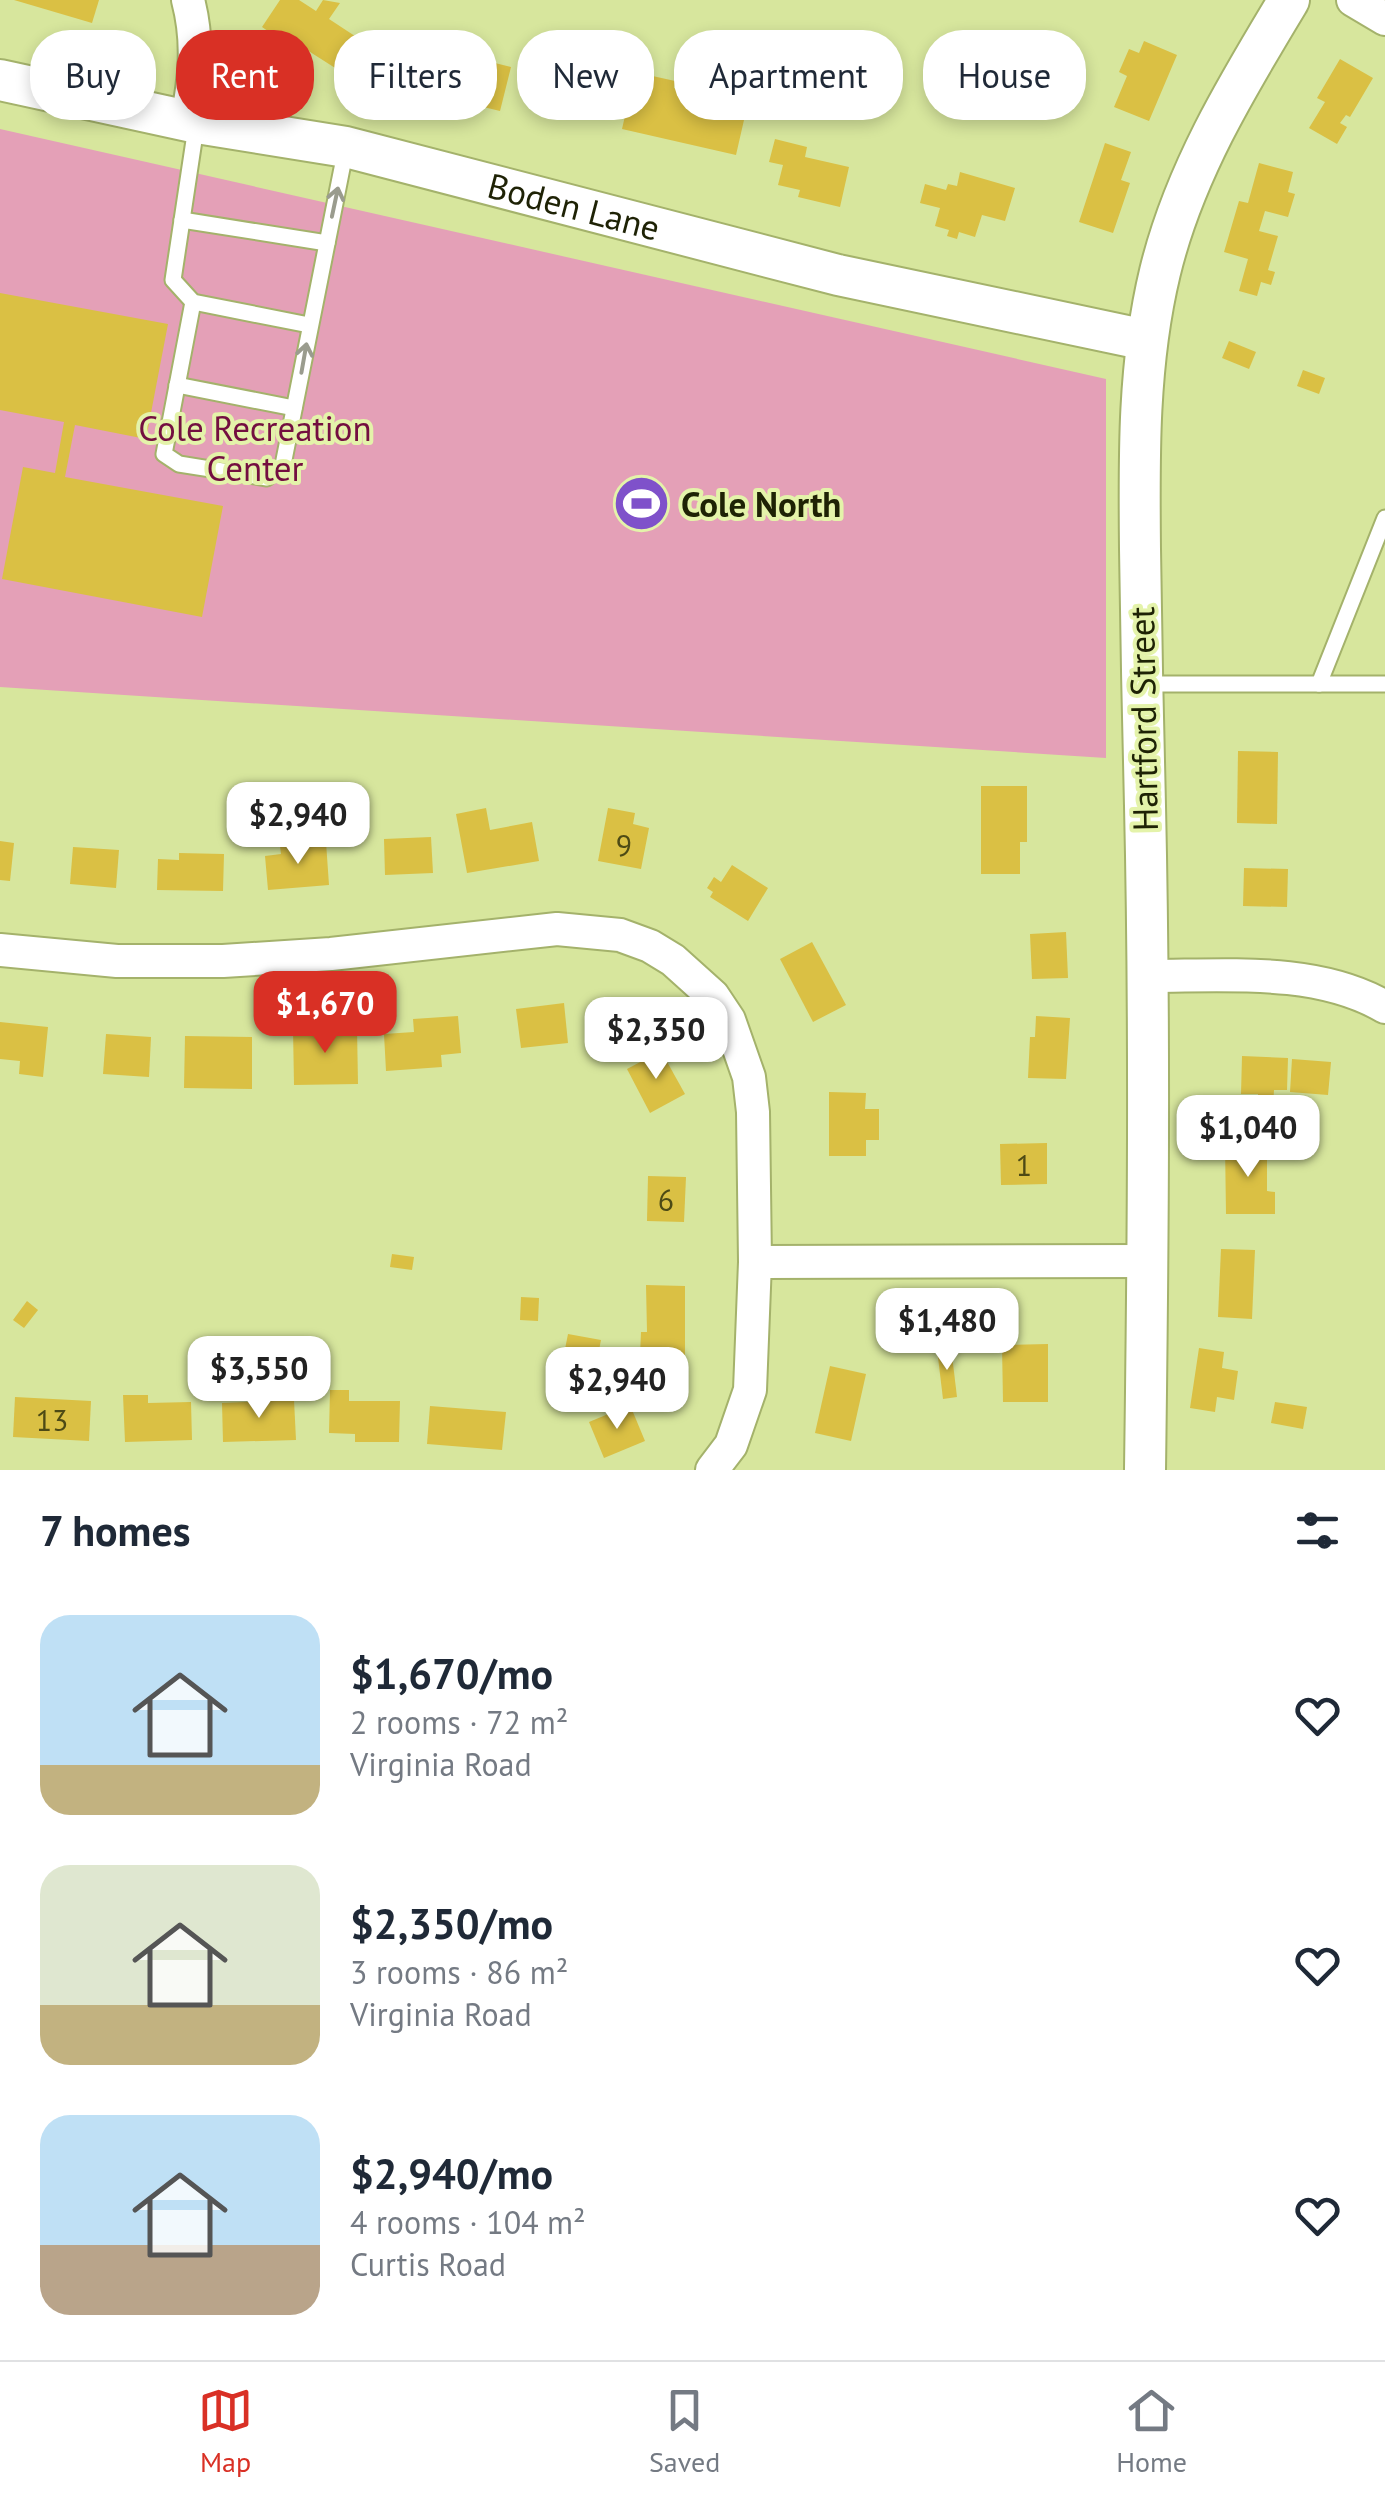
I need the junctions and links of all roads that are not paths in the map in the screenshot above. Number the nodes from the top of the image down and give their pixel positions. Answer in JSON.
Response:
{"nodes":[{"id":1,"x":188,"y":0,"type":"edge"},
{"id":2,"x":1289,"y":0,"type":"edge"},
{"id":3,"x":1354,"y":0,"type":"edge"},
{"id":4,"x":1385,"y":19,"type":"edge"},
{"id":5,"x":0,"y":80,"type":"edge"},
{"id":6,"x":192,"y":121,"type":"junction"},
{"id":7,"x":346,"y":147,"type":"junction"},
{"id":8,"x":182,"y":220,"type":"junction"},
{"id":9,"x":326,"y":243,"type":"junction"},
{"id":10,"x":193,"y":302,"type":"junction"},
{"id":11,"x":309,"y":325,"type":"junction"},
{"id":12,"x":1146,"y":340,"type":"junction"},
{"id":13,"x":177,"y":385,"type":"junction"},
{"id":14,"x":294,"y":408,"type":"junction"},
{"id":15,"x":1385,"y":518,"type":"edge"},
{"id":16,"x":1142,"y":684,"type":"junction"},
{"id":17,"x":1318,"y":684,"type":"junction"},
{"id":18,"x":1385,"y":684,"type":"edge"},
{"id":19,"x":0,"y":950,"type":"edge"},
{"id":20,"x":1148,"y":976,"type":"junction"},
{"id":21,"x":1385,"y":1007,"type":"edge"},
{"id":22,"x":1150,"y":1261,"type":"junction"},
{"id":23,"x":754,"y":1262,"type":"junction"},
{"id":24,"x":712,"y":1470,"type":"edge"},
{"id":25,"x":1146,"y":1470,"type":"edge"}],
"edges":[{"from":1,"to":6,"type":"street"},
{"from":2,"to":12,"type":"street","name":"Hartford Street"},
{"from":3,"to":4,"type":"street"},
{"from":5,"to":6,"type":"street","name":"Boden Lane"},
{"from":6,"to":7,"type":"street","name":"Boden Lane"},
{"from":6,"to":8,"type":"lane"},
{"from":9,"to":7,"type":"lane","one_way":true},
{"from":7,"to":12,"type":"street","name":"Boden Lane"},
{"from":8,"to":9,"type":"lane"},
{"from":8,"to":10,"type":"lane"},
{"from":9,"to":11,"type":"lane"},
{"from":10,"to":11,"type":"lane"},
{"from":10,"to":13,"type":"lane"},
{"from":14,"to":11,"type":"lane","one_way":true},
{"from":12,"to":16,"type":"street","name":"Hartford Street"},
{"from":13,"to":14,"type":"lane"},
{"from":13,"to":14,"type":"lane"},
{"from":15,"to":17,"type":"lane"},
{"from":16,"to":17,"type":"lane"},
{"from":16,"to":20,"type":"street","name":"Hartford Street"},
{"from":17,"to":18,"type":"lane"},
{"from":19,"to":23,"type":"street"},
{"from":20,"to":21,"type":"street"},
{"from":20,"to":22,"type":"street","name":"Hartford Street"},
{"from":22,"to":23,"type":"street"},
{"from":22,"to":25,"type":"street","name":"Hartford Street"},
{"from":23,"to":24,"type":"street"}]}
